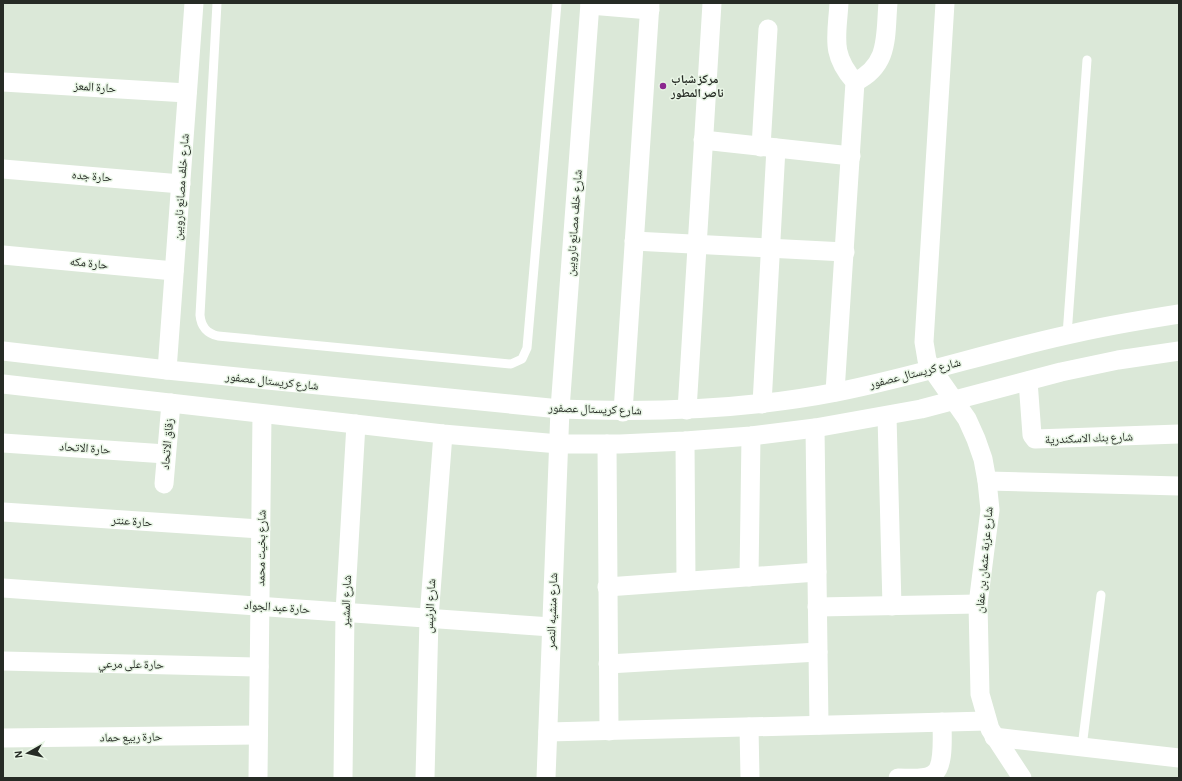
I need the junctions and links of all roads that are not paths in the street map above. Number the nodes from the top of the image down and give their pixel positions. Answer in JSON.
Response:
{"nodes":[{"id":1,"x":194,"y":3,"type":"edge"},
{"id":2,"x":217,"y":3,"type":"edge"},
{"id":3,"x":558,"y":3,"type":"edge"},
{"id":4,"x":712,"y":3,"type":"edge"},
{"id":5,"x":839,"y":3,"type":"edge"},
{"id":6,"x":888,"y":3,"type":"edge"},
{"id":7,"x":945,"y":3,"type":"edge"},
{"id":8,"x":590,"y":4,"type":"edge"},
{"id":9,"x":650,"y":6,"type":"edge"},
{"id":10,"x":768,"y":29,"type":"dead end"},
{"id":11,"x":1087,"y":60,"type":"dead end"},
{"id":12,"x":3,"y":82,"type":"edge"},
{"id":13,"x":855,"y":82,"type":"junction"},
{"id":14,"x":187,"y":93,"type":"junction"},
{"id":15,"x":703,"y":140,"type":"junction"},
{"id":16,"x":769,"y":148,"type":"junction"},
{"id":17,"x":851,"y":156,"type":"junction"},
{"id":18,"x":3,"y":169,"type":"edge"},
{"id":19,"x":181,"y":184,"type":"junction"},
{"id":20,"x":634,"y":241,"type":"junction"},
{"id":21,"x":697,"y":244,"type":"junction"},
{"id":22,"x":770,"y":248,"type":"junction"},
{"id":23,"x":844,"y":252,"type":"junction"},
{"id":24,"x":3,"y":255,"type":"edge"},
{"id":25,"x":174,"y":271,"type":"junction"},
{"id":26,"x":1179,"y":314,"type":"edge"},
{"id":27,"x":1067,"y":335,"type":"junction"},
{"id":28,"x":3,"y":351,"type":"edge"},
{"id":29,"x":1179,"y":351,"type":"edge"},
{"id":30,"x":932,"y":369,"type":"junction"},
{"id":31,"x":167,"y":370,"type":"junction"},
{"id":32,"x":1028,"y":381,"type":"junction"},
{"id":33,"x":3,"y":384,"type":"edge"},
{"id":34,"x":835,"y":392,"type":"junction"},
{"id":35,"x":955,"y":401,"type":"junction"},
{"id":36,"x":171,"y":403,"type":"junction"},
{"id":37,"x":762,"y":404,"type":"junction"},
{"id":38,"x":560,"y":409,"type":"junction"},
{"id":39,"x":687,"y":410,"type":"junction"},
{"id":40,"x":623,"y":412,"type":"junction"},
{"id":41,"x":262,"y":414,"type":"junction"},
{"id":42,"x":887,"y":416,"type":"junction"},
{"id":43,"x":356,"y":424,"type":"junction"},
{"id":44,"x":815,"y":428,"type":"junction"},
{"id":45,"x":443,"y":434,"type":"junction"},
{"id":46,"x":1179,"y":434,"type":"edge"},
{"id":47,"x":751,"y":436,"type":"junction"},
{"id":48,"x":685,"y":442,"type":"junction"},
{"id":49,"x":3,"y":443,"type":"edge"},
{"id":50,"x":558,"y":444,"type":"junction"},
{"id":51,"x":607,"y":444,"type":"junction"},
{"id":52,"x":166,"y":454,"type":"junction"},
{"id":53,"x":987,"y":481,"type":"junction"},
{"id":54,"x":164,"y":484,"type":"dead end"},
{"id":55,"x":1179,"y":486,"type":"edge"},
{"id":56,"x":3,"y":512,"type":"edge"},
{"id":57,"x":261,"y":529,"type":"junction"},
{"id":58,"x":817,"y":572,"type":"junction"},
{"id":59,"x":749,"y":577,"type":"junction"},
{"id":60,"x":686,"y":581,"type":"junction"},
{"id":61,"x":608,"y":587,"type":"junction"},
{"id":62,"x":3,"y":588,"type":"edge"},
{"id":63,"x":1102,"y":595,"type":"dead end"},
{"id":64,"x":978,"y":604,"type":"junction"},
{"id":65,"x":260,"y":606,"type":"junction"},
{"id":66,"x":892,"y":606,"type":"junction"},
{"id":67,"x":817,"y":607,"type":"junction"},
{"id":68,"x":345,"y":612,"type":"junction"},
{"id":69,"x":429,"y":618,"type":"junction"},
{"id":70,"x":551,"y":627,"type":"junction"},
{"id":71,"x":818,"y":652,"type":"junction"},
{"id":72,"x":3,"y":661,"type":"edge"},
{"id":73,"x":608,"y":664,"type":"junction"},
{"id":74,"x":259,"y":667,"type":"junction"},
{"id":75,"x":942,"y":722,"type":"junction"},
{"id":76,"x":819,"y":725,"type":"junction"},
{"id":77,"x":749,"y":727,"type":"junction"},
{"id":78,"x":990,"y":729,"type":"junction"},
{"id":79,"x":609,"y":731,"type":"junction"},
{"id":80,"x":548,"y":732,"type":"junction"},
{"id":81,"x":258,"y":735,"type":"junction"},
{"id":82,"x":3,"y":738,"type":"edge"},
{"id":83,"x":1082,"y":747,"type":"junction"},
{"id":84,"x":1179,"y":758,"type":"edge"},
{"id":85,"x":258,"y":778,"type":"edge"},
{"id":86,"x":343,"y":778,"type":"edge"},
{"id":87,"x":425,"y":778,"type":"edge"},
{"id":88,"x":546,"y":778,"type":"edge"},
{"id":89,"x":750,"y":778,"type":"edge"},
{"id":90,"x":898,"y":778,"type":"edge"},
{"id":91,"x":1022,"y":778,"type":"edge"}],
"edges":[{"from":1,"to":14,"type":"street","name":"شارع خلف مصانع ناروبين"},
{"from":2,"to":3,"type":"lane"},
{"from":4,"to":15,"type":"street"},
{"from":5,"to":13,"type":"street"},
{"from":6,"to":13,"type":"street"},
{"from":7,"to":30,"type":"street","name":"شارع عزبة عثمان بن عفان"},
{"from":8,"to":9,"type":"street"},
{"from":8,"to":38,"type":"street","name":"شارع خلف مصانع ناروبين"},
{"from":9,"to":20,"type":"street"},
{"from":10,"to":16,"type":"street"},
{"from":11,"to":27,"type":"lane"},
{"from":12,"to":14,"type":"street","name":"حارة المعز"},
{"from":13,"to":17,"type":"street"},
{"from":14,"to":19,"type":"street","name":"شارع خلف مصانع ناروبين"},
{"from":15,"to":16,"type":"street"},
{"from":15,"to":21,"type":"street"},
{"from":16,"to":17,"type":"street"},
{"from":16,"to":22,"type":"street"},
{"from":17,"to":23,"type":"street"},
{"from":18,"to":19,"type":"street","name":"حارة جده"},
{"from":19,"to":25,"type":"street","name":"شارع خلف مصانع ناروبين"},
{"from":20,"to":21,"type":"street"},
{"from":20,"to":40,"type":"street"},
{"from":21,"to":22,"type":"street"},
{"from":21,"to":39,"type":"street"},
{"from":22,"to":23,"type":"street"},
{"from":22,"to":37,"type":"street"},
{"from":23,"to":34,"type":"street"},
{"from":24,"to":25,"type":"street","name":"حارة مكه"},
{"from":25,"to":31,"type":"street","name":"شارع خلف مصانع ناروبين"},
{"from":26,"to":27,"type":"street","name":"شارع كريستال عصفور"},
{"from":27,"to":30,"type":"street","name":"شارع كريستال عصفور"},
{"from":28,"to":31,"type":"street","name":"شارع كريستال عصفور"},
{"from":29,"to":32,"type":"street"},
{"from":30,"to":34,"type":"street","name":"شارع كريستال عصفور"},
{"from":30,"to":35,"type":"street","name":"شارع عزبة عثمان بن عفان"},
{"from":31,"to":38,"type":"street","name":"شارع كريستال عصفور"},
{"from":32,"to":35,"type":"street"},
{"from":32,"to":46,"type":"street","name":"شارع بنك الاسكندرية"},
{"from":33,"to":36,"type":"street"},
{"from":34,"to":37,"type":"street","name":"شارع كريستال عصفور"},
{"from":35,"to":42,"type":"street"},
{"from":35,"to":53,"type":"street","name":"شارع عزبة عثمان بن عفان"},
{"from":36,"to":41,"type":"street"},
{"from":36,"to":52,"type":"street","name":"زقاق الاتحاد"},
{"from":37,"to":39,"type":"street","name":"شارع كريستال عصفور"},
{"from":38,"to":40,"type":"street","name":"شارع كريستال عصفور"},
{"from":38,"to":50,"type":"street","name":"شارع خلف مصانع ناروبين"},
{"from":39,"to":40,"type":"street","name":"شارع كريستال عصفور"},
{"from":41,"to":43,"type":"street"},
{"from":41,"to":57,"type":"street","name":"شارع بخيت محمد"},
{"from":42,"to":44,"type":"street"},
{"from":42,"to":66,"type":"street"},
{"from":43,"to":45,"type":"street"},
{"from":43,"to":68,"type":"street","name":"شارع المشير"},
{"from":44,"to":47,"type":"street"},
{"from":44,"to":58,"type":"street"},
{"from":45,"to":50,"type":"street"},
{"from":45,"to":69,"type":"street","name":"شارع الرئيس"},
{"from":47,"to":48,"type":"street"},
{"from":47,"to":59,"type":"street"},
{"from":48,"to":51,"type":"street"},
{"from":48,"to":60,"type":"street"},
{"from":49,"to":52,"type":"street","name":"حارة الاتحاد"},
{"from":50,"to":51,"type":"street"},
{"from":50,"to":70,"type":"street","name":"شارع منشيه النصر"},
{"from":51,"to":61,"type":"street"},
{"from":52,"to":54,"type":"street","name":"زقاق الاتحاد"},
{"from":53,"to":55,"type":"street"},
{"from":53,"to":64,"type":"street","name":"شارع عزبة عثمان بن عفان"},
{"from":56,"to":57,"type":"street","name":"حارة عنتر"},
{"from":57,"to":65,"type":"street","name":"شارع بخيت محمد"},
{"from":58,"to":59,"type":"street"},
{"from":58,"to":67,"type":"street"},
{"from":59,"to":60,"type":"street"},
{"from":60,"to":61,"type":"street"},
{"from":61,"to":73,"type":"street"},
{"from":62,"to":65,"type":"street","name":"حارة عبد الجواد"},
{"from":63,"to":83,"type":"lane"},
{"from":64,"to":66,"type":"street"},
{"from":64,"to":78,"type":"street","name":"شارع عزبة عثمان بن عفان"},
{"from":65,"to":68,"type":"street","name":"حارة عبد الجواد"},
{"from":65,"to":74,"type":"street","name":"شارع بخيت محمد"},
{"from":66,"to":67,"type":"street"},
{"from":67,"to":71,"type":"street"},
{"from":68,"to":69,"type":"street","name":"حارة عبد الجواد"},
{"from":68,"to":86,"type":"street","name":"شارع المشير"},
{"from":69,"to":70,"type":"street","name":"حارة عبد الجواد"},
{"from":69,"to":87,"type":"street","name":"شارع الرئيس"},
{"from":70,"to":80,"type":"street","name":"شارع منشيه النصر"},
{"from":71,"to":73,"type":"street"},
{"from":71,"to":76,"type":"street"},
{"from":72,"to":74,"type":"street","name":"حارة على مرعي"},
{"from":73,"to":79,"type":"street"},
{"from":74,"to":81,"type":"street","name":"شارع بخيت محمد"},
{"from":75,"to":76,"type":"street"},
{"from":75,"to":78,"type":"street"},
{"from":75,"to":90,"type":"street"},
{"from":76,"to":77,"type":"street"},
{"from":77,"to":79,"type":"street"},
{"from":77,"to":89,"type":"street"},
{"from":78,"to":83,"type":"street"},
{"from":78,"to":91,"type":"street","name":"شارع عزبة عثمان بن عفان"},
{"from":79,"to":80,"type":"street"},
{"from":80,"to":88,"type":"street","name":"شارع منشيه النصر"},
{"from":81,"to":82,"type":"street","name":"حارة ربيع حماد"},
{"from":81,"to":85,"type":"street","name":"شارع بخيت محمد"},
{"from":83,"to":84,"type":"street"}]}
